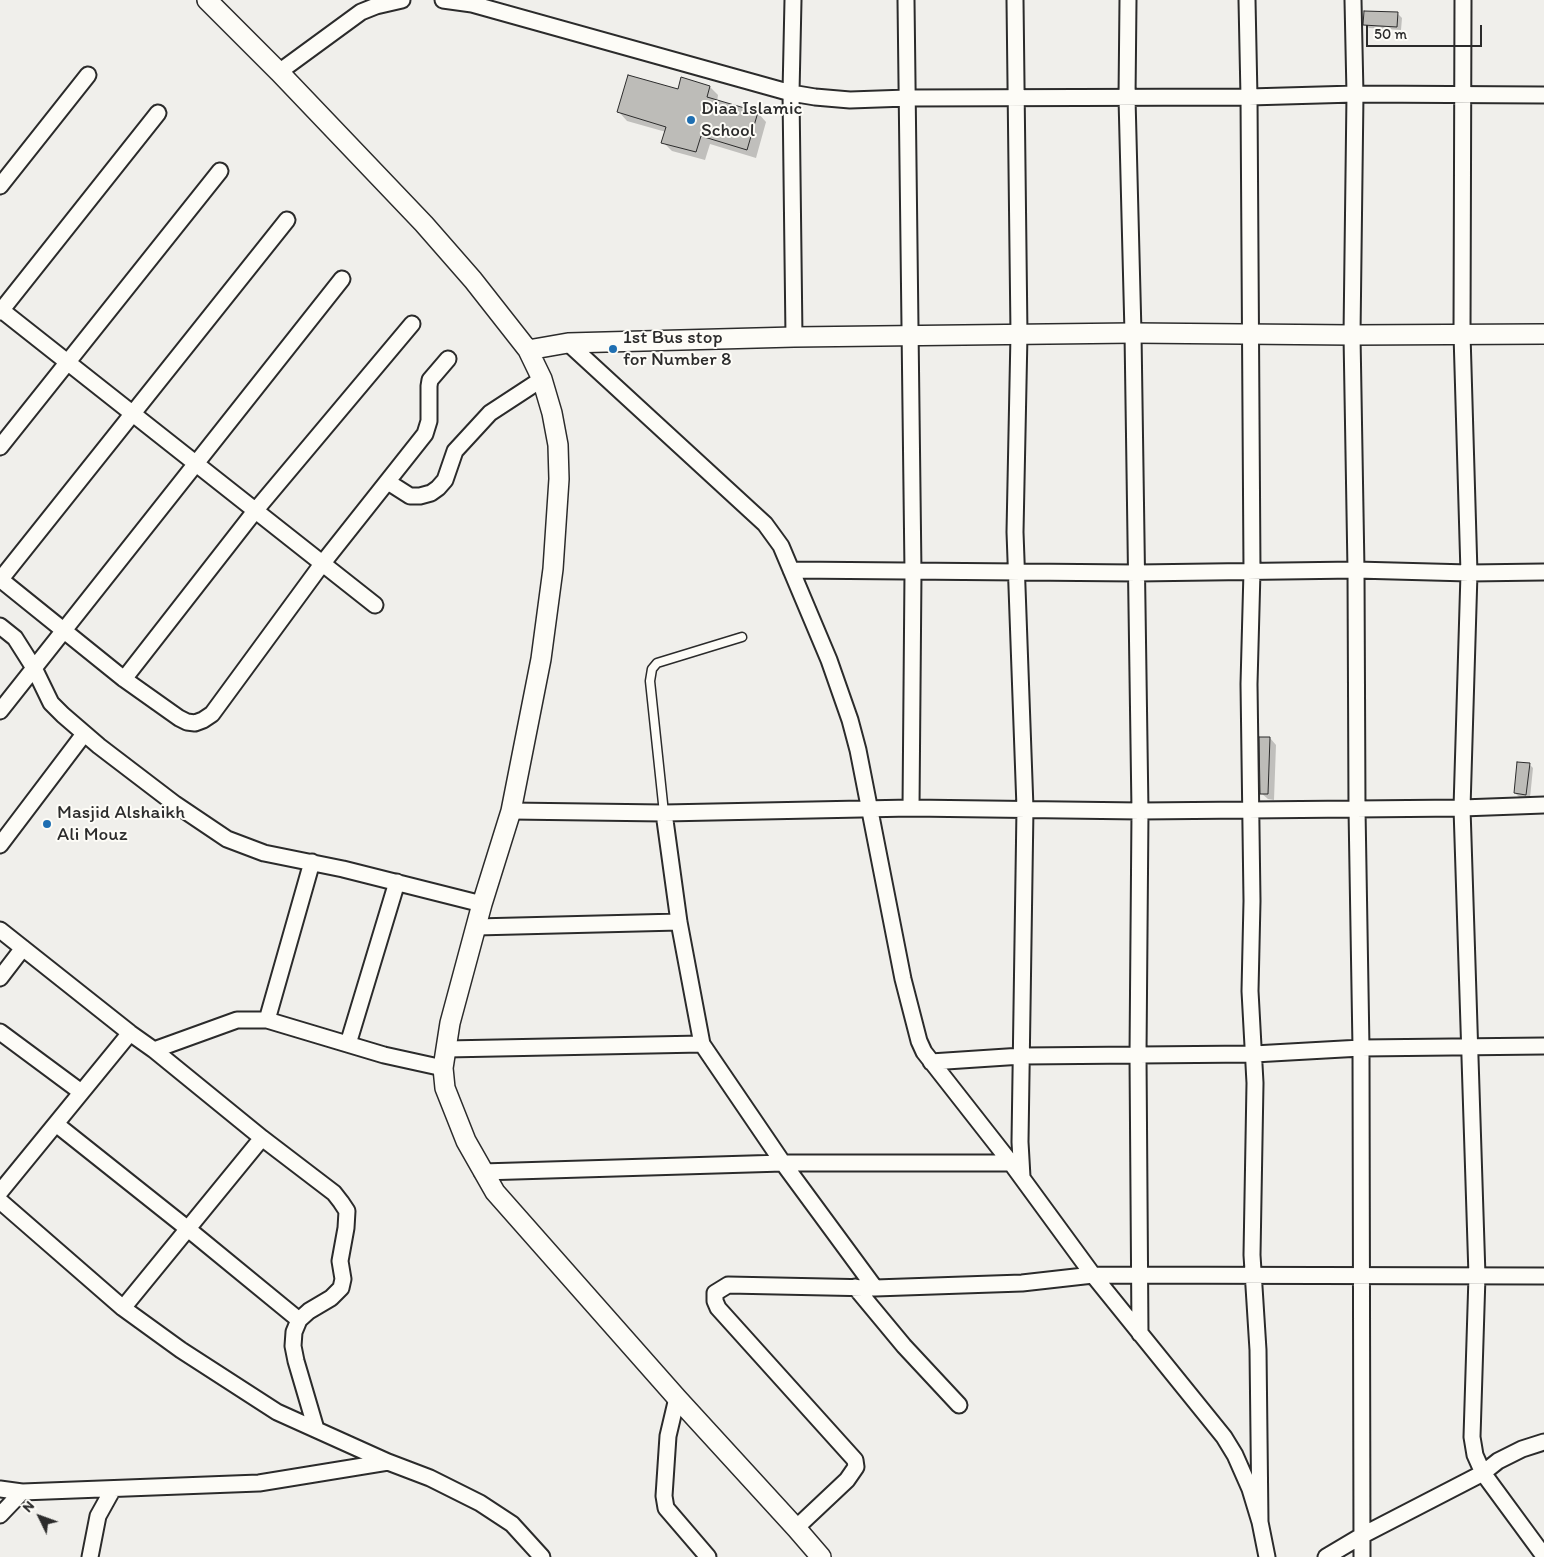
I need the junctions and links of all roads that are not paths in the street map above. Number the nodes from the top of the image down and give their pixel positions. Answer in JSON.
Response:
{"nodes":[{"id":1,"x":207,"y":0,"type":"edge"},
{"id":2,"x":402,"y":0,"type":"edge"},
{"id":3,"x":443,"y":0,"type":"edge"},
{"id":4,"x":793,"y":0,"type":"edge"},
{"id":5,"x":906,"y":0,"type":"edge"},
{"id":6,"x":1015,"y":0,"type":"edge"},
{"id":7,"x":1128,"y":0,"type":"edge"},
{"id":8,"x":1247,"y":0,"type":"edge"},
{"id":9,"x":1353,"y":0,"type":"edge"},
{"id":10,"x":1463,"y":0,"type":"edge"},
{"id":11,"x":471,"y":2,"type":"edge"},
{"id":12,"x":279,"y":72,"type":"junction"},
{"id":13,"x":88,"y":75,"type":"dead end"},
{"id":14,"x":791,"y":93,"type":"junction"},
{"id":15,"x":1355,"y":94,"type":"junction"},
{"id":16,"x":1544,"y":95,"type":"edge"},
{"id":17,"x":1464,"y":96,"type":"junction"},
{"id":18,"x":1249,"y":97,"type":"junction"},
{"id":19,"x":908,"y":98,"type":"junction"},
{"id":20,"x":1016,"y":98,"type":"junction"},
{"id":21,"x":1127,"y":98,"type":"junction"},
{"id":22,"x":158,"y":113,"type":"dead end"},
{"id":23,"x":220,"y":170,"type":"dead end"},
{"id":24,"x":0,"y":186,"type":"edge"},
{"id":25,"x":287,"y":220,"type":"dead end"},
{"id":26,"x":342,"y":279,"type":"dead end"},
{"id":27,"x":0,"y":310,"type":"edge"},
{"id":28,"x":412,"y":324,"type":"dead end"},
{"id":29,"x":1133,"y":333,"type":"junction"},
{"id":30,"x":1020,"y":334,"type":"junction"},
{"id":31,"x":1251,"y":334,"type":"junction"},
{"id":32,"x":1462,"y":334,"type":"junction"},
{"id":33,"x":1544,"y":334,"type":"edge"},
{"id":34,"x":1352,"y":335,"type":"junction"},
{"id":35,"x":910,"y":336,"type":"junction"},
{"id":36,"x":794,"y":337,"type":"junction"},
{"id":37,"x":568,"y":343,"type":"junction"},
{"id":38,"x":528,"y":350,"type":"junction"},
{"id":39,"x":448,"y":359,"type":"dead end"},
{"id":40,"x":67,"y":362,"type":"junction"},
{"id":41,"x":542,"y":379,"type":"junction"},
{"id":42,"x":132,"y":414,"type":"junction"},
{"id":43,"x":0,"y":447,"type":"edge"},
{"id":44,"x":196,"y":464,"type":"junction"},
{"id":45,"x":388,"y":482,"type":"junction"},
{"id":46,"x":255,"y":511,"type":"junction"},
{"id":47,"x":322,"y":564,"type":"junction"},
{"id":48,"x":791,"y":570,"type":"junction"},
{"id":49,"x":1356,"y":570,"type":"junction"},
{"id":50,"x":913,"y":572,"type":"junction"},
{"id":51,"x":1016,"y":572,"type":"junction"},
{"id":52,"x":1252,"y":572,"type":"junction"},
{"id":53,"x":1544,"y":572,"type":"edge"},
{"id":54,"x":1138,"y":573,"type":"junction"},
{"id":55,"x":1468,"y":573,"type":"junction"},
{"id":56,"x":0,"y":579,"type":"edge"},
{"id":57,"x":374,"y":606,"type":"dead end"},
{"id":58,"x":0,"y":626,"type":"edge"},
{"id":59,"x":64,"y":631,"type":"junction"},
{"id":60,"x":742,"y":637,"type":"dead end"},
{"id":61,"x":34,"y":668,"type":"junction"},
{"id":62,"x":124,"y":679,"type":"junction"},
{"id":63,"x":0,"y":711,"type":"edge"},
{"id":64,"x":84,"y":734,"type":"junction"},
{"id":65,"x":1544,"y":805,"type":"edge"},
{"id":66,"x":911,"y":808,"type":"junction"},
{"id":67,"x":1026,"y":808,"type":"junction"},
{"id":68,"x":1250,"y":808,"type":"junction"},
{"id":69,"x":1462,"y":808,"type":"junction"},
{"id":70,"x":869,"y":809,"type":"junction"},
{"id":71,"x":1357,"y":809,"type":"junction"},
{"id":72,"x":511,"y":811,"type":"junction"},
{"id":73,"x":1140,"y":811,"type":"junction"},
{"id":74,"x":664,"y":813,"type":"junction"},
{"id":75,"x":0,"y":845,"type":"edge"},
{"id":76,"x":312,"y":862,"type":"junction"},
{"id":77,"x":397,"y":882,"type":"junction"},
{"id":78,"x":482,"y":904,"type":"junction"},
{"id":79,"x":679,"y":922,"type":"junction"},
{"id":80,"x":476,"y":928,"type":"junction"},
{"id":81,"x":0,"y":930,"type":"edge"},
{"id":82,"x":23,"y":948,"type":"junction"},
{"id":83,"x":0,"y":978,"type":"edge"},
{"id":84,"x":267,"y":1020,"type":"junction"},
{"id":85,"x":0,"y":1032,"type":"edge"},
{"id":86,"x":130,"y":1033,"type":"junction"},
{"id":87,"x":348,"y":1044,"type":"junction"},
{"id":88,"x":702,"y":1044,"type":"junction"},
{"id":89,"x":1544,"y":1046,"type":"edge"},
{"id":90,"x":1469,"y":1047,"type":"junction"},
{"id":91,"x":1361,"y":1048,"type":"junction"},
{"id":92,"x":446,"y":1049,"type":"junction"},
{"id":93,"x":154,"y":1050,"type":"junction"},
{"id":94,"x":1254,"y":1054,"type":"junction"},
{"id":95,"x":1138,"y":1055,"type":"junction"},
{"id":96,"x":1022,"y":1056,"type":"junction"},
{"id":97,"x":931,"y":1062,"type":"junction"},
{"id":98,"x":443,"y":1068,"type":"junction"},
{"id":99,"x":81,"y":1092,"type":"junction"},
{"id":100,"x":56,"y":1124,"type":"junction"},
{"id":101,"x":262,"y":1138,"type":"junction"},
{"id":102,"x":783,"y":1163,"type":"junction"},
{"id":103,"x":1011,"y":1163,"type":"junction"},
{"id":104,"x":482,"y":1172,"type":"junction"},
{"id":105,"x":1022,"y":1177,"type":"junction"},
{"id":106,"x":0,"y":1192,"type":"edge"},
{"id":107,"x":0,"y":1201,"type":"edge"},
{"id":108,"x":188,"y":1229,"type":"junction"},
{"id":109,"x":1093,"y":1275,"type":"junction"},
{"id":110,"x":1254,"y":1275,"type":"junction"},
{"id":111,"x":1140,"y":1276,"type":"junction"},
{"id":112,"x":1362,"y":1276,"type":"junction"},
{"id":113,"x":1477,"y":1276,"type":"junction"},
{"id":114,"x":1544,"y":1276,"type":"edge"},
{"id":115,"x":855,"y":1286,"type":"junction"},
{"id":116,"x":875,"y":1288,"type":"junction"},
{"id":117,"x":123,"y":1308,"type":"junction"},
{"id":118,"x":299,"y":1320,"type":"junction"},
{"id":119,"x":1140,"y":1334,"type":"junction"},
{"id":120,"x":677,"y":1398,"type":"junction"},
{"id":121,"x":959,"y":1405,"type":"dead end"},
{"id":122,"x":316,"y":1429,"type":"junction"},
{"id":123,"x":1544,"y":1442,"type":"edge"},
{"id":124,"x":388,"y":1462,"type":"junction"},
{"id":125,"x":1483,"y":1473,"type":"junction"},
{"id":126,"x":113,"y":1489,"type":"junction"},
{"id":127,"x":0,"y":1490,"type":"edge"},
{"id":128,"x":22,"y":1492,"type":"junction"},
{"id":129,"x":0,"y":1515,"type":"edge"},
{"id":130,"x":1260,"y":1522,"type":"junction"},
{"id":131,"x":796,"y":1528,"type":"junction"},
{"id":132,"x":1362,"y":1535,"type":"junction"},
{"id":133,"x":1544,"y":1556,"type":"edge"},
{"id":134,"x":90,"y":1557,"type":"edge"},
{"id":135,"x":542,"y":1557,"type":"edge"},
{"id":136,"x":708,"y":1557,"type":"edge"},
{"id":137,"x":821,"y":1557,"type":"edge"},
{"id":138,"x":1267,"y":1557,"type":"edge"},
{"id":139,"x":1326,"y":1557,"type":"edge"},
{"id":140,"x":1362,"y":1557,"type":"edge"}],
"edges":[{"from":1,"to":12,"type":"street"},
{"from":2,"to":12,"type":"street"},
{"from":3,"to":11,"type":"street"},
{"from":4,"to":14,"type":"street"},
{"from":5,"to":19,"type":"street"},
{"from":6,"to":20,"type":"street"},
{"from":7,"to":21,"type":"street"},
{"from":8,"to":18,"type":"street"},
{"from":9,"to":15,"type":"street"},
{"from":10,"to":17,"type":"street"},
{"from":11,"to":14,"type":"street"},
{"from":12,"to":38,"type":"street"},
{"from":13,"to":24,"type":"street"},
{"from":14,"to":19,"type":"street"},
{"from":14,"to":36,"type":"street"},
{"from":15,"to":17,"type":"street"},
{"from":15,"to":18,"type":"street"},
{"from":15,"to":34,"type":"street"},
{"from":16,"to":17,"type":"street"},
{"from":17,"to":32,"type":"street"},
{"from":18,"to":21,"type":"street"},
{"from":18,"to":31,"type":"street"},
{"from":19,"to":20,"type":"street"},
{"from":19,"to":35,"type":"street"},
{"from":20,"to":21,"type":"street"},
{"from":20,"to":30,"type":"street"},
{"from":21,"to":29,"type":"street"},
{"from":22,"to":27,"type":"street"},
{"from":23,"to":40,"type":"street"},
{"from":25,"to":42,"type":"street"},
{"from":26,"to":44,"type":"street"},
{"from":27,"to":40,"type":"street"},
{"from":28,"to":46,"type":"street"},
{"from":29,"to":30,"type":"street"},
{"from":29,"to":31,"type":"street"},
{"from":29,"to":54,"type":"street"},
{"from":30,"to":35,"type":"street"},
{"from":30,"to":51,"type":"street"},
{"from":31,"to":34,"type":"street"},
{"from":31,"to":52,"type":"street"},
{"from":32,"to":33,"type":"street"},
{"from":32,"to":34,"type":"street"},
{"from":32,"to":55,"type":"street"},
{"from":34,"to":49,"type":"street"},
{"from":35,"to":36,"type":"street"},
{"from":35,"to":50,"type":"street"},
{"from":36,"to":37,"type":"street"},
{"from":37,"to":38,"type":"street"},
{"from":37,"to":48,"type":"street"},
{"from":38,"to":41,"type":"street"},
{"from":39,"to":45,"type":"street"},
{"from":40,"to":42,"type":"street"},
{"from":40,"to":43,"type":"street"},
{"from":41,"to":45,"type":"street"},
{"from":41,"to":72,"type":"street"},
{"from":42,"to":44,"type":"street"},
{"from":42,"to":56,"type":"street"},
{"from":44,"to":46,"type":"street"},
{"from":44,"to":59,"type":"street"},
{"from":45,"to":47,"type":"street"},
{"from":46,"to":47,"type":"street"},
{"from":46,"to":62,"type":"street"},
{"from":47,"to":57,"type":"street"},
{"from":47,"to":62,"type":"street"},
{"from":48,"to":50,"type":"street"},
{"from":48,"to":70,"type":"street"},
{"from":49,"to":52,"type":"street"},
{"from":49,"to":55,"type":"street"},
{"from":49,"to":71,"type":"street"},
{"from":50,"to":51,"type":"street"},
{"from":50,"to":66,"type":"street"},
{"from":51,"to":54,"type":"street"},
{"from":51,"to":67,"type":"street"},
{"from":52,"to":54,"type":"street"},
{"from":52,"to":68,"type":"street"},
{"from":53,"to":55,"type":"street"},
{"from":54,"to":73,"type":"street"},
{"from":55,"to":69,"type":"street"},
{"from":56,"to":59,"type":"street"},
{"from":58,"to":61,"type":"street"},
{"from":59,"to":61,"type":"street"},
{"from":59,"to":62,"type":"street"},
{"from":60,"to":74,"type":"lane"},
{"from":61,"to":63,"type":"street"},
{"from":61,"to":64,"type":"street"},
{"from":64,"to":75,"type":"street"},
{"from":64,"to":76,"type":"street"},
{"from":65,"to":69,"type":"street"},
{"from":66,"to":67,"type":"street"},
{"from":66,"to":70,"type":"street"},
{"from":67,"to":73,"type":"street"},
{"from":67,"to":96,"type":"street"},
{"from":68,"to":71,"type":"street"},
{"from":68,"to":73,"type":"street"},
{"from":68,"to":94,"type":"street"},
{"from":69,"to":71,"type":"street"},
{"from":69,"to":90,"type":"street"},
{"from":70,"to":74,"type":"street"},
{"from":70,"to":97,"type":"street"},
{"from":71,"to":91,"type":"street"},
{"from":72,"to":74,"type":"street"},
{"from":72,"to":78,"type":"street"},
{"from":73,"to":95,"type":"street"},
{"from":74,"to":79,"type":"street"},
{"from":76,"to":77,"type":"street"},
{"from":76,"to":84,"type":"street"},
{"from":77,"to":78,"type":"street"},
{"from":77,"to":87,"type":"street"},
{"from":78,"to":80,"type":"street"},
{"from":79,"to":80,"type":"street"},
{"from":79,"to":88,"type":"street"},
{"from":80,"to":92,"type":"street"},
{"from":81,"to":82,"type":"street"},
{"from":82,"to":83,"type":"street"},
{"from":82,"to":86,"type":"street"},
{"from":84,"to":87,"type":"street"},
{"from":84,"to":93,"type":"street"},
{"from":85,"to":99,"type":"street"},
{"from":86,"to":93,"type":"street"},
{"from":86,"to":99,"type":"street"},
{"from":87,"to":98,"type":"street"},
{"from":88,"to":92,"type":"street"},
{"from":88,"to":102,"type":"street"},
{"from":89,"to":90,"type":"street"},
{"from":90,"to":91,"type":"street"},
{"from":90,"to":113,"type":"street"},
{"from":91,"to":94,"type":"street"},
{"from":91,"to":112,"type":"street"},
{"from":92,"to":98,"type":"street"},
{"from":93,"to":101,"type":"street"},
{"from":94,"to":95,"type":"street"},
{"from":94,"to":110,"type":"street"},
{"from":95,"to":96,"type":"street"},
{"from":95,"to":111,"type":"street"},
{"from":96,"to":97,"type":"street"},
{"from":96,"to":105,"type":"street"},
{"from":97,"to":103,"type":"street"},
{"from":98,"to":104,"type":"street"},
{"from":99,"to":100,"type":"street"},
{"from":100,"to":106,"type":"street"},
{"from":100,"to":108,"type":"street"},
{"from":101,"to":108,"type":"street"},
{"from":101,"to":118,"type":"street"},
{"from":102,"to":103,"type":"street"},
{"from":102,"to":104,"type":"street"},
{"from":102,"to":116,"type":"street"},
{"from":103,"to":105,"type":"street"},
{"from":104,"to":120,"type":"street"},
{"from":105,"to":109,"type":"street"},
{"from":107,"to":117,"type":"street"},
{"from":108,"to":117,"type":"street"},
{"from":108,"to":118,"type":"street"},
{"from":109,"to":111,"type":"street"},
{"from":109,"to":116,"type":"street"},
{"from":109,"to":119,"type":"street"},
{"from":110,"to":111,"type":"street"},
{"from":110,"to":112,"type":"street"},
{"from":110,"to":130,"type":"street"},
{"from":111,"to":119,"type":"street"},
{"from":112,"to":113,"type":"street"},
{"from":112,"to":132,"type":"street"},
{"from":113,"to":114,"type":"street"},
{"from":113,"to":125,"type":"street"},
{"from":115,"to":116,"type":"street"},
{"from":115,"to":121,"type":"street"},
{"from":115,"to":131,"type":"street"},
{"from":117,"to":122,"type":"street"},
{"from":118,"to":122,"type":"street"},
{"from":119,"to":130,"type":"street"},
{"from":120,"to":131,"type":"street"},
{"from":120,"to":136,"type":"street"},
{"from":122,"to":124,"type":"street"},
{"from":123,"to":125,"type":"street"},
{"from":124,"to":126,"type":"street"},
{"from":124,"to":135,"type":"street"},
{"from":125,"to":132,"type":"street"},
{"from":125,"to":133,"type":"street"},
{"from":126,"to":128,"type":"street"},
{"from":126,"to":134,"type":"street"},
{"from":127,"to":128,"type":"street"},
{"from":128,"to":129,"type":"street"},
{"from":130,"to":138,"type":"street"},
{"from":131,"to":137,"type":"street"},
{"from":132,"to":139,"type":"street"},
{"from":132,"to":140,"type":"street"}]}
